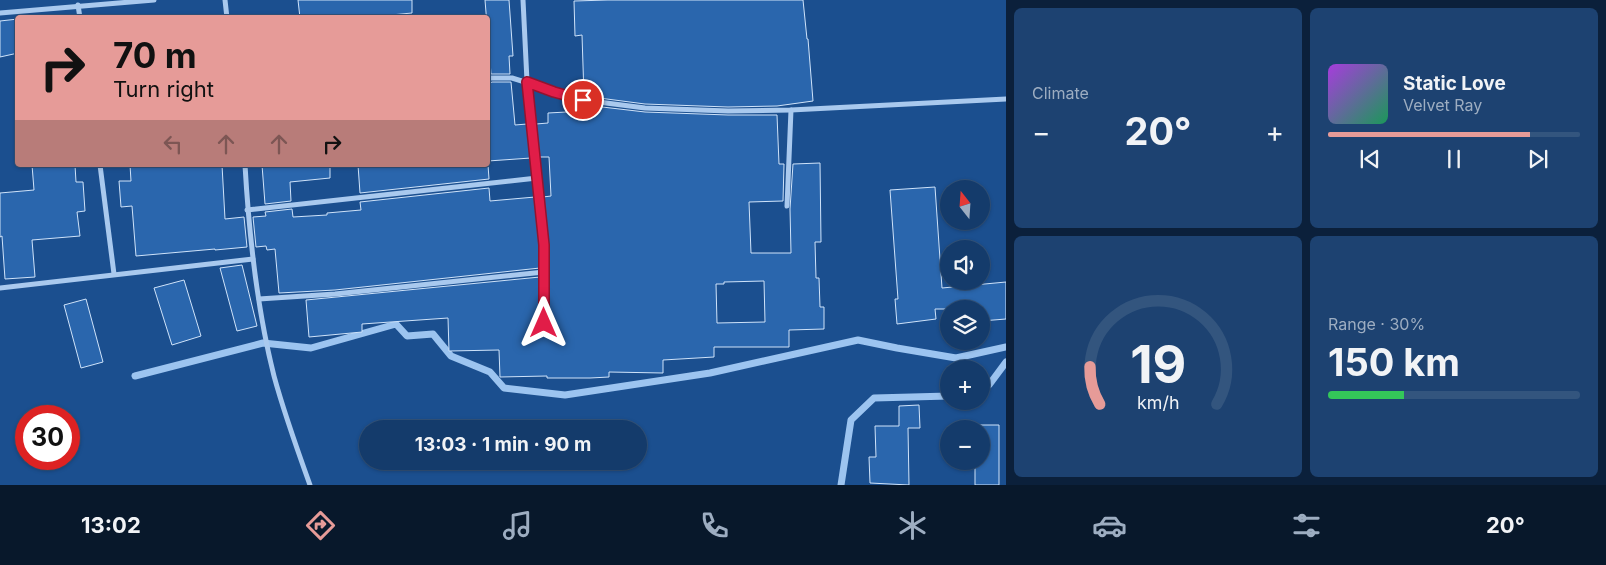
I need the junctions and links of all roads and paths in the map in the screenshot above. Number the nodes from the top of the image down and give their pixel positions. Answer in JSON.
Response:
{"nodes":[{"id":1,"x":154,"y":0,"type":"edge"},
{"id":2,"x":225,"y":0,"type":"edge"},
{"id":3,"x":523,"y":0,"type":"edge"},
{"id":4,"x":78,"y":5,"type":"junction"},
{"id":5,"x":0,"y":13,"type":"edge"},
{"id":6,"x":80,"y":15,"type":"edge"},
{"id":7,"x":227,"y":15,"type":"edge"},
{"id":8,"x":490,"y":78,"type":"edge"},
{"id":9,"x":527,"y":82,"type":"junction"},
{"id":10,"x":1006,"y":99,"type":"edge"},
{"id":11,"x":791,"y":110,"type":"junction"},
{"id":12,"x":100,"y":167,"type":"edge"},
{"id":13,"x":245,"y":167,"type":"edge"},
{"id":14,"x":537,"y":178,"type":"junction"},
{"id":15,"x":787,"y":206,"type":"dead end"},
{"id":16,"x":247,"y":210,"type":"junction"},
{"id":17,"x":253,"y":259,"type":"junction"},
{"id":18,"x":544,"y":272,"type":"junction"},
{"id":19,"x":114,"y":274,"type":"junction"},
{"id":20,"x":0,"y":288,"type":"edge"},
{"id":21,"x":259,"y":299,"type":"junction"},
{"id":22,"x":544,"y":323,"type":"dead end"},
{"id":23,"x":310,"y":485,"type":"edge"}],
"edges":[{"from":1,"to":4,"type":"street"},
{"from":2,"to":7,"type":"street"},
{"from":3,"to":9,"type":"street"},
{"from":4,"to":5,"type":"street"},
{"from":4,"to":6,"type":"street"},
{"from":8,"to":9,"type":"street"},
{"from":9,"to":11,"type":"street"},
{"from":9,"to":14,"type":"street"},
{"from":10,"to":11,"type":"street"},
{"from":11,"to":15,"type":"street"},
{"from":12,"to":19,"type":"street"},
{"from":13,"to":16,"type":"street"},
{"from":14,"to":16,"type":"street"},
{"from":14,"to":18,"type":"street"},
{"from":16,"to":17,"type":"street"},
{"from":17,"to":19,"type":"street"},
{"from":17,"to":21,"type":"street"},
{"from":18,"to":21,"type":"street"},
{"from":18,"to":22,"type":"street"},
{"from":19,"to":20,"type":"street"},
{"from":21,"to":23,"type":"street"}]}
